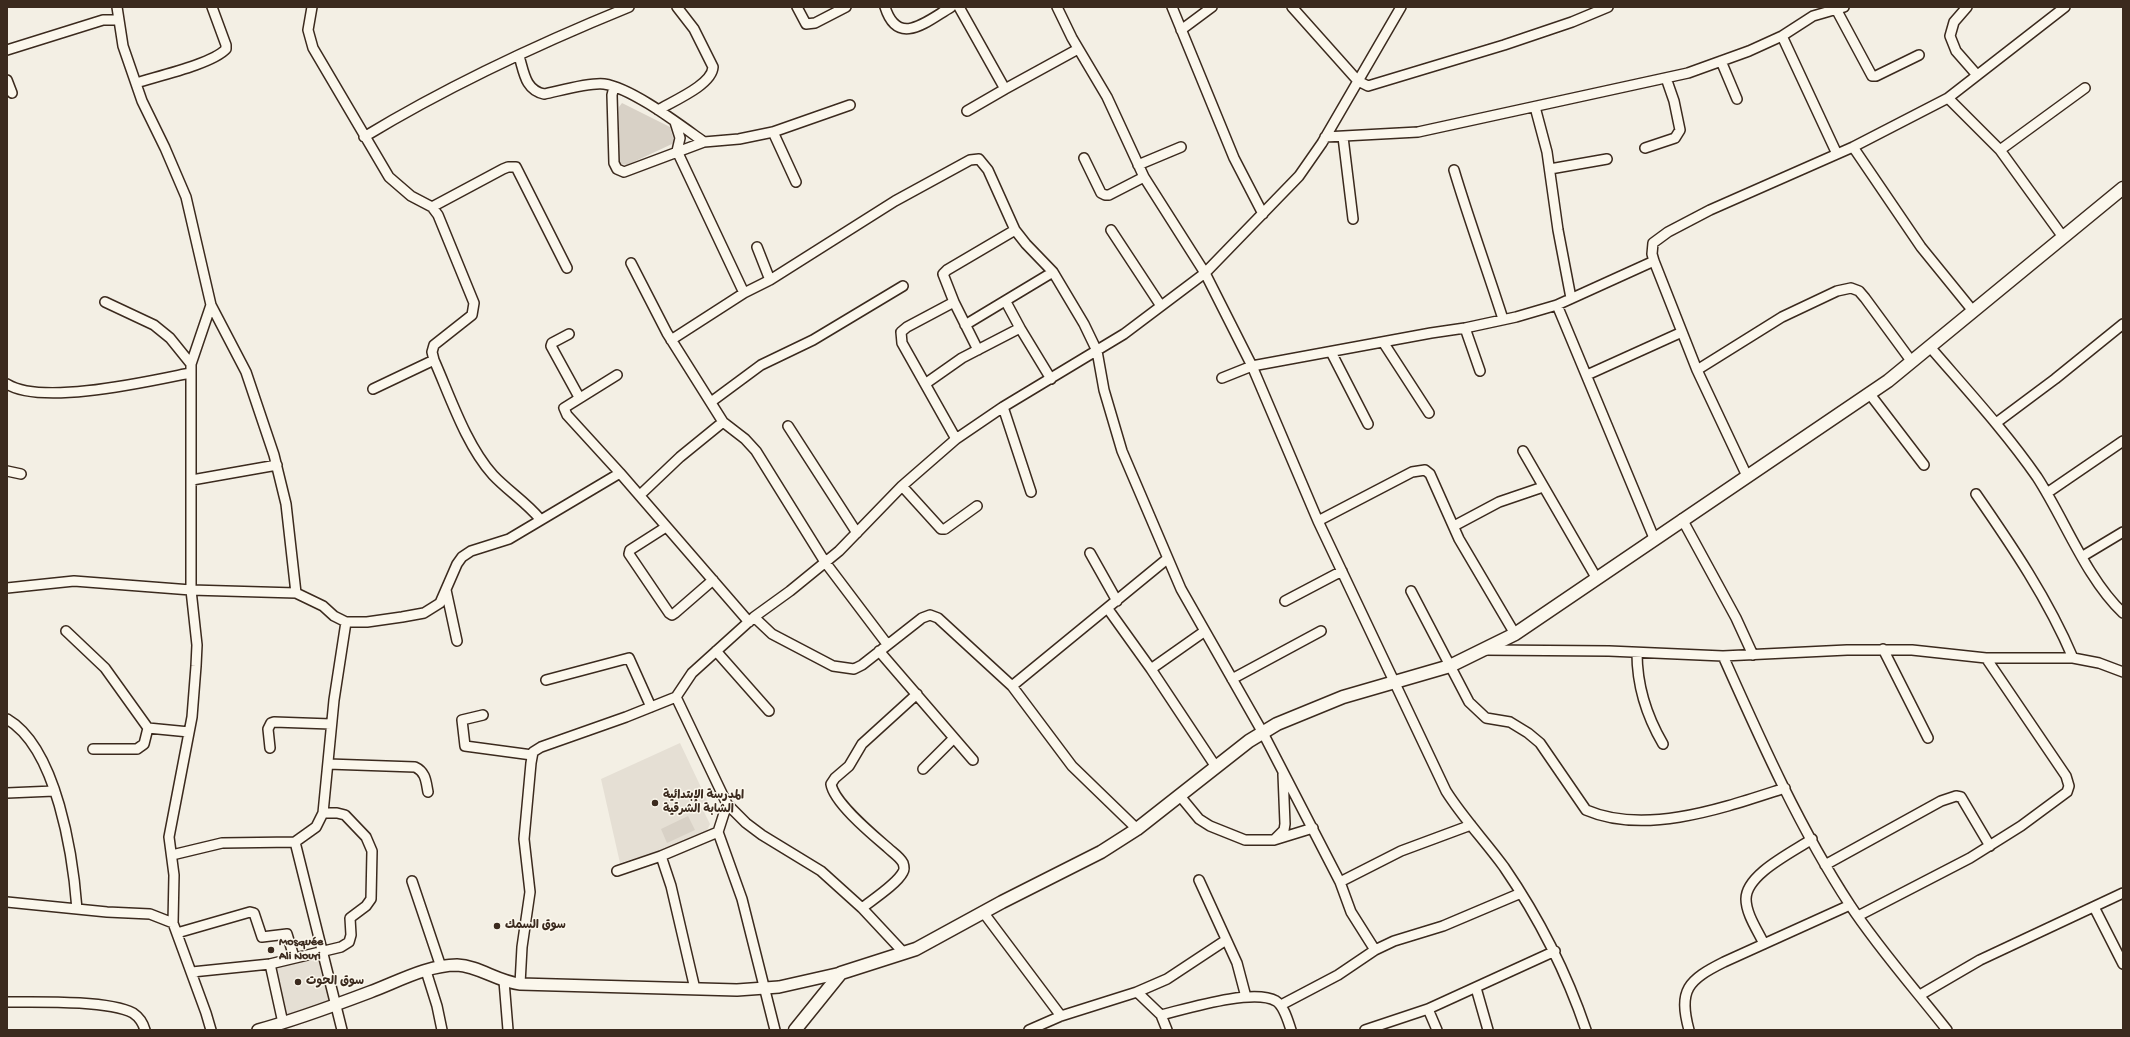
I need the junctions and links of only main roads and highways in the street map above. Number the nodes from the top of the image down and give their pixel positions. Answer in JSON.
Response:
{"nodes":[{"id":1,"x":2123,"y":188,"type":"edge"},
{"id":2,"x":795,"y":1030,"type":"edge"}],
"edges":[{"from":1,"to":2,"type":"main road"}]}
